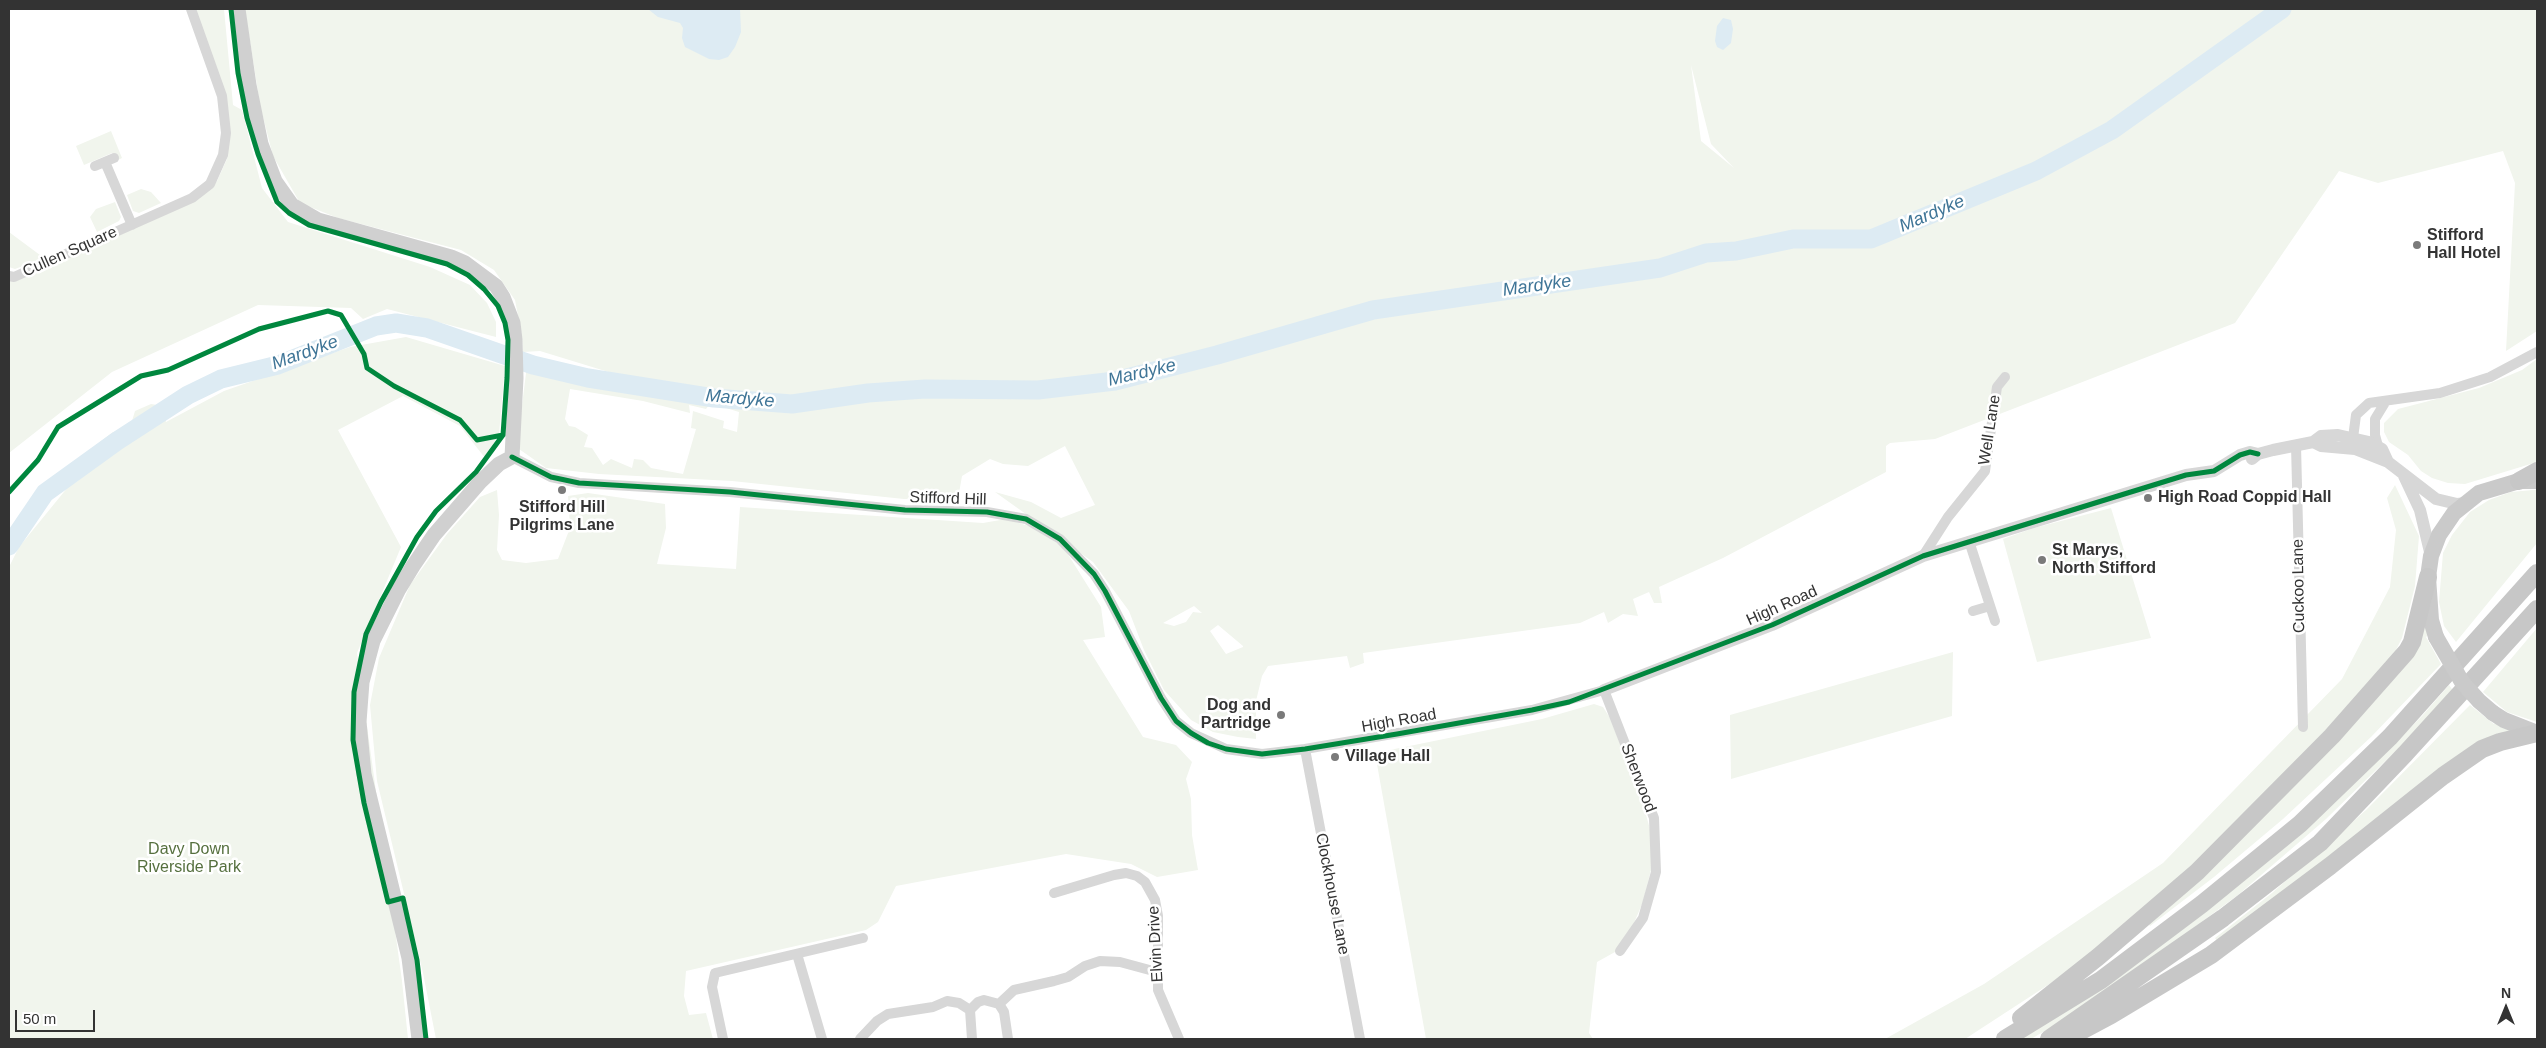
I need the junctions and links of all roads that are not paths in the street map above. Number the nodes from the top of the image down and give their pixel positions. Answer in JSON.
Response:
{"nodes":[{"id":1,"x":191,"y":9,"type":"edge"},
{"id":2,"x":238,"y":9,"type":"edge"},
{"id":3,"x":104,"y":162,"type":"dead end"},
{"id":4,"x":132,"y":225,"type":"junction"},
{"id":5,"x":9,"y":276,"type":"edge"},
{"id":6,"x":2537,"y":352,"type":"edge"},
{"id":7,"x":2005,"y":377,"type":"dead end"},
{"id":8,"x":2386,"y":401,"type":"junction"},
{"id":9,"x":2353,"y":438,"type":"junction"},
{"id":10,"x":2314,"y":442,"type":"junction"},
{"id":11,"x":2296,"y":445,"type":"junction"},
{"id":12,"x":2378,"y":446,"type":"junction"},
{"id":13,"x":2360,"y":451,"type":"junction"},
{"id":14,"x":512,"y":457,"type":"junction"},
{"id":15,"x":2388,"y":462,"type":"junction"},
{"id":16,"x":2537,"y":471,"type":"edge"},
{"id":17,"x":2404,"y":476,"type":"junction"},
{"id":18,"x":2518,"y":480,"type":"junction"},
{"id":19,"x":2537,"y":481,"type":"edge"},
{"id":20,"x":2466,"y":502,"type":"junction"},
{"id":21,"x":1969,"y":541,"type":"junction"},
{"id":22,"x":1923,"y":556,"type":"junction"},
{"id":23,"x":2431,"y":556,"type":"junction"},
{"id":24,"x":2537,"y":573,"type":"edge"},
{"id":25,"x":2428,"y":576,"type":"junction"},
{"id":26,"x":1990,"y":606,"type":"junction"},
{"id":27,"x":2537,"y":609,"type":"edge"},
{"id":28,"x":1973,"y":611,"type":"dead end"},
{"id":29,"x":1995,"y":621,"type":"dead end"},
{"id":30,"x":1604,"y":690,"type":"junction"},
{"id":31,"x":2303,"y":727,"type":"dead end"},
{"id":32,"x":2537,"y":733,"type":"edge"},
{"id":33,"x":1305,"y":750,"type":"junction"},
{"id":34,"x":1054,"y":893,"type":"dead end"},
{"id":35,"x":863,"y":938,"type":"dead end"},
{"id":36,"x":1620,"y":951,"type":"dead end"},
{"id":37,"x":797,"y":954,"type":"junction"},
{"id":38,"x":1157,"y":972,"type":"junction"},
{"id":39,"x":999,"y":1004,"type":"junction"},
{"id":40,"x":970,"y":1010,"type":"junction"},
{"id":41,"x":419,"y":1039,"type":"edge"},
{"id":42,"x":723,"y":1039,"type":"edge"},
{"id":43,"x":822,"y":1039,"type":"edge"},
{"id":44,"x":860,"y":1039,"type":"edge"},
{"id":45,"x":972,"y":1039,"type":"edge"},
{"id":46,"x":1008,"y":1039,"type":"edge"},
{"id":47,"x":1179,"y":1039,"type":"edge"},
{"id":48,"x":1360,"y":1039,"type":"edge"},
{"id":49,"x":1993,"y":1039,"type":"edge"},
{"id":50,"x":2005,"y":1039,"type":"edge"},
{"id":51,"x":2049,"y":1039,"type":"edge"},
{"id":52,"x":2066,"y":1039,"type":"edge"}],
"edges":[{"from":1,"to":4,"type":"street","name":"Cullen Square"},
{"from":2,"to":14,"type":"main road"},
{"from":3,"to":4,"type":"street","name":"Cullen Square"},
{"from":4,"to":5,"type":"street","name":"Cullen Square"},
{"from":6,"to":8,"type":"street"},
{"from":7,"to":22,"type":"street","name":"Well Lane"},
{"from":8,"to":9,"type":"street"},
{"from":8,"to":12,"type":"street"},
{"from":9,"to":10,"type":"street","name":"High Road"},
{"from":9,"to":12,"type":"street","name":"High Road"},
{"from":9,"to":13,"type":"street"},
{"from":10,"to":11,"type":"street","name":"High Road"},
{"from":10,"to":13,"type":"street","name":"High Road"},
{"from":11,"to":21,"type":"street","name":"High Road"},
{"from":11,"to":31,"type":"street","name":"Cuckoo Lane"},
{"from":12,"to":15,"type":"street","name":"High Road"},
{"from":13,"to":15,"type":"street","name":"High Road"},
{"from":14,"to":33,"type":"street","name":"Stifford Hill"},
{"from":14,"to":41,"type":"main road"},
{"from":15,"to":17,"type":"street","name":"High Road"},
{"from":16,"to":18,"type":"highway"},
{"from":17,"to":20,"type":"street","name":"High Road"},
{"from":17,"to":23,"type":"street","name":"High Road"},
{"from":18,"to":19,"type":"main road"},
{"from":18,"to":20,"type":"main road"},
{"from":20,"to":23,"type":"main road"},
{"from":21,"to":22,"type":"street","name":"High Road"},
{"from":21,"to":26,"type":"street"},
{"from":22,"to":30,"type":"street","name":"High Road"},
{"from":23,"to":25,"type":"main road"},
{"from":24,"to":50,"type":"highway"},
{"from":25,"to":32,"type":"main road","bridge":true},
{"from":25,"to":49,"type":"highway"},
{"from":26,"to":28,"type":"street"},
{"from":26,"to":29,"type":"street"},
{"from":27,"to":51,"type":"highway"},
{"from":30,"to":33,"type":"street","name":"High Road"},
{"from":30,"to":36,"type":"street","name":"Sherwood"},
{"from":32,"to":52,"type":"highway"},
{"from":33,"to":48,"type":"street","name":"Clockhouse Lane"},
{"from":34,"to":38,"type":"street","name":"Elvin Drive"},
{"from":35,"to":37,"type":"street"},
{"from":37,"to":42,"type":"street"},
{"from":37,"to":43,"type":"street"},
{"from":38,"to":39,"type":"street"},
{"from":38,"to":47,"type":"street","name":"Elvin Drive"},
{"from":39,"to":40,"type":"street"},
{"from":39,"to":46,"type":"street"},
{"from":40,"to":44,"type":"street"},
{"from":40,"to":45,"type":"street"}]}
